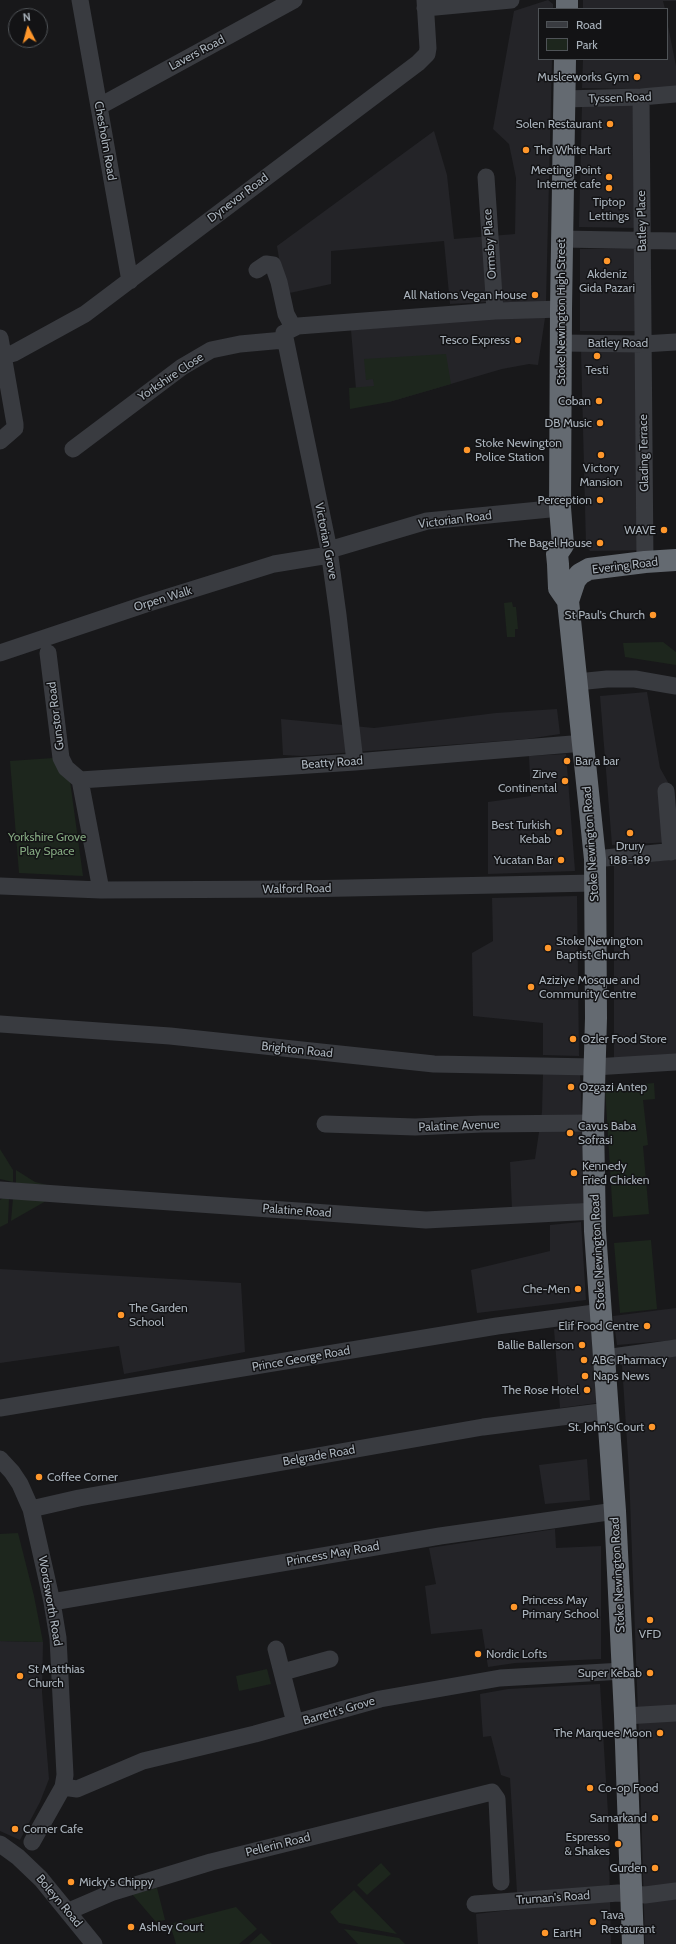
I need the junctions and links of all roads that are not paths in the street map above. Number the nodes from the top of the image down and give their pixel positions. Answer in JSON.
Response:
{"nodes":[{"id":1,"x":80,"y":0,"type":"edge"},
{"id":2,"x":294,"y":0,"type":"edge"},
{"id":3,"x":512,"y":0,"type":"edge"},
{"id":4,"x":425,"y":4,"type":"edge"},
{"id":5,"x":565,"y":60,"type":"edge"},
{"id":6,"x":676,"y":94,"type":"edge"},
{"id":7,"x":641,"y":98,"type":"junction"},
{"id":8,"x":564,"y":99,"type":"junction"},
{"id":9,"x":100,"y":106,"type":"junction"},
{"id":10,"x":486,"y":177,"type":"dead end"},
{"id":11,"x":561,"y":239,"type":"junction"},
{"id":12,"x":676,"y":240,"type":"edge"},
{"id":13,"x":642,"y":241,"type":"junction"},
{"id":14,"x":257,"y":270,"type":"dead end"},
{"id":15,"x":130,"y":281,"type":"junction"},
{"id":16,"x":561,"y":309,"type":"junction"},
{"id":17,"x":494,"y":311,"type":"junction"},
{"id":18,"x":289,"y":334,"type":"junction"},
{"id":19,"x":0,"y":338,"type":"edge"},
{"id":20,"x":561,"y":342,"type":"junction"},
{"id":21,"x":676,"y":342,"type":"edge"},
{"id":22,"x":643,"y":344,"type":"junction"},
{"id":23,"x":3,"y":356,"type":"junction"},
{"id":24,"x":0,"y":441,"type":"edge"},
{"id":25,"x":72,"y":449,"type":"dead end"},
{"id":26,"x":560,"y":508,"type":"junction"},
{"id":27,"x":329,"y":552,"type":"junction"},
{"id":28,"x":560,"y":555,"type":"junction"},
{"id":29,"x":676,"y":560,"type":"edge"},
{"id":30,"x":645,"y":562,"type":"junction"},
{"id":31,"x":598,"y":566,"type":"junction"},
{"id":32,"x":568,"y":601,"type":"junction"},
{"id":33,"x":0,"y":653,"type":"edge"},
{"id":34,"x":48,"y":653,"type":"dead end"},
{"id":35,"x":577,"y":682,"type":"junction"},
{"id":36,"x":676,"y":686,"type":"edge"},
{"id":37,"x":584,"y":743,"type":"junction"},
{"id":38,"x":355,"y":762,"type":"junction"},
{"id":39,"x":80,"y":780,"type":"junction"},
{"id":40,"x":666,"y":791,"type":"dead end"},
{"id":41,"x":673,"y":852,"type":"edge"},
{"id":42,"x":595,"y":859,"type":"junction"},
{"id":43,"x":595,"y":883,"type":"junction"},
{"id":44,"x":0,"y":886,"type":"edge"},
{"id":45,"x":101,"y":890,"type":"junction"},
{"id":46,"x":0,"y":1024,"type":"edge"},
{"id":47,"x":676,"y":1062,"type":"edge"},
{"id":48,"x":594,"y":1067,"type":"junction"},
{"id":49,"x":593,"y":1123,"type":"junction"},
{"id":50,"x":325,"y":1124,"type":"dead end"},
{"id":51,"x":0,"y":1190,"type":"edge"},
{"id":52,"x":595,"y":1211,"type":"junction"},
{"id":53,"x":602,"y":1312,"type":"junction"},
{"id":54,"x":676,"y":1348,"type":"edge"},
{"id":55,"x":605,"y":1358,"type":"junction"},
{"id":56,"x":0,"y":1408,"type":"edge"},
{"id":57,"x":608,"y":1411,"type":"junction"},
{"id":58,"x":0,"y":1459,"type":"edge"},
{"id":59,"x":31,"y":1509,"type":"junction"},
{"id":60,"x":615,"y":1512,"type":"junction"},
{"id":61,"x":52,"y":1602,"type":"junction"},
{"id":62,"x":276,"y":1649,"type":"dead end"},
{"id":63,"x":330,"y":1659,"type":"dead end"},
{"id":64,"x":623,"y":1671,"type":"junction"},
{"id":65,"x":283,"y":1672,"type":"junction"},
{"id":66,"x":676,"y":1713,"type":"edge"},
{"id":67,"x":625,"y":1716,"type":"junction"},
{"id":68,"x":295,"y":1723,"type":"junction"},
{"id":69,"x":63,"y":1787,"type":"junction"},
{"id":70,"x":32,"y":1842,"type":"dead end"},
{"id":71,"x":0,"y":1844,"type":"edge"},
{"id":72,"x":676,"y":1891,"type":"edge"},
{"id":73,"x":502,"y":1892,"type":"junction"},
{"id":74,"x":631,"y":1894,"type":"junction"},
{"id":75,"x":475,"y":1904,"type":"dead end"},
{"id":76,"x":69,"y":1911,"type":"junction"},
{"id":77,"x":94,"y":1944,"type":"edge"},
{"id":78,"x":633,"y":1944,"type":"edge"}],
"edges":[{"from":1,"to":9,"type":"street","name":"Chesholm Road"},
{"from":2,"to":9,"type":"street","name":"Lavers Road"},
{"from":3,"to":4,"type":"street","name":"Dynevor Road"},
{"from":4,"to":15,"type":"street","name":"Dynevor Road"},
{"from":5,"to":8,"type":"highway","name":"Stoke Newington High Street"},
{"from":6,"to":7,"type":"street","name":"Tyssen Road"},
{"from":7,"to":8,"type":"street","name":"Tyssen Road"},
{"from":7,"to":13,"type":"street","name":"Batley Place"},
{"from":8,"to":11,"type":"highway","name":"Stoke Newington High Street"},
{"from":9,"to":15,"type":"street","name":"Chesholm Road"},
{"from":10,"to":17,"type":"street","name":"Ormsby Place"},
{"from":11,"to":13,"type":"street"},
{"from":11,"to":16,"type":"highway","name":"Stoke Newington High Street"},
{"from":12,"to":13,"type":"street"},
{"from":13,"to":22,"type":"street","name":"Batley Place"},
{"from":14,"to":18,"type":"street","name":"Victorian Grove"},
{"from":15,"to":23,"type":"street","name":"Dynevor Road"},
{"from":16,"to":17,"type":"street"},
{"from":16,"to":20,"type":"highway","name":"Stoke Newington High Street"},
{"from":17,"to":18,"type":"street"},
{"from":18,"to":25,"type":"street","name":"Yorkshire Close"},
{"from":18,"to":27,"type":"street","name":"Victorian Grove"},
{"from":19,"to":23,"type":"street"},
{"from":20,"to":22,"type":"street","name":"Batley Road"},
{"from":20,"to":26,"type":"highway","name":"Stoke Newington High Street"},
{"from":21,"to":22,"type":"street","name":"Batley Road"},
{"from":22,"to":30,"type":"street","name":"Glading Terrace"},
{"from":23,"to":24,"type":"street"},
{"from":26,"to":27,"type":"street","name":"Victorian Road"},
{"from":26,"to":28,"type":"highway","name":"Stoke Newington High Street"},
{"from":27,"to":33,"type":"street","name":"Orpen Walk"},
{"from":27,"to":38,"type":"street","name":"Victorian Grove"},
{"from":28,"to":31,"type":"highway"},
{"from":28,"to":32,"type":"highway","name":"Stoke Newington Road"},
{"from":29,"to":30,"type":"highway","name":"Evering Road"},
{"from":30,"to":31,"type":"highway","name":"Evering Road"},
{"from":31,"to":32,"type":"highway","name":"Evering Road"},
{"from":32,"to":35,"type":"highway","name":"Stoke Newington Road"},
{"from":34,"to":39,"type":"street","name":"Gunstor Road"},
{"from":35,"to":36,"type":"street"},
{"from":35,"to":37,"type":"highway","name":"Stoke Newington Road"},
{"from":37,"to":38,"type":"street","name":"Beatty Road"},
{"from":37,"to":42,"type":"highway","name":"Stoke Newington Road"},
{"from":38,"to":39,"type":"street","name":"Beatty Road"},
{"from":39,"to":45,"type":"street"},
{"from":40,"to":41,"type":"street"},
{"from":41,"to":42,"type":"street"},
{"from":42,"to":43,"type":"highway","name":"Stoke Newington Road"},
{"from":43,"to":45,"type":"street","name":"Walford Road"},
{"from":43,"to":48,"type":"highway","name":"Stoke Newington Road"},
{"from":44,"to":45,"type":"street","name":"Walford Road"},
{"from":46,"to":48,"type":"street","name":"Brighton Road"},
{"from":47,"to":48,"type":"street","name":"Brighton Road"},
{"from":48,"to":49,"type":"highway","name":"Stoke Newington Road"},
{"from":49,"to":50,"type":"street","name":"Palatine Avenue"},
{"from":49,"to":52,"type":"highway","name":"Stoke Newington Road"},
{"from":51,"to":52,"type":"street","name":"Palatine Road"},
{"from":52,"to":53,"type":"highway","name":"Stoke Newington Road"},
{"from":53,"to":55,"type":"highway","name":"Stoke Newington Road"},
{"from":53,"to":56,"type":"street","name":"Prince George Road"},
{"from":54,"to":55,"type":"street"},
{"from":55,"to":57,"type":"highway","name":"Stoke Newington Road"},
{"from":57,"to":59,"type":"street","name":"Belgrade Road"},
{"from":57,"to":60,"type":"highway","name":"Stoke Newington Road"},
{"from":58,"to":59,"type":"street","name":"Wordsworth Road"},
{"from":59,"to":61,"type":"street","name":"Wordsworth Road"},
{"from":60,"to":61,"type":"street","name":"Princess May Road"},
{"from":60,"to":64,"type":"highway","name":"Stoke Newington Road"},
{"from":61,"to":69,"type":"street","name":"Wordsworth Road"},
{"from":62,"to":65,"type":"street"},
{"from":63,"to":65,"type":"street"},
{"from":64,"to":67,"type":"highway","name":"Stoke Newington Road"},
{"from":64,"to":68,"type":"street","name":"Barrett's Grove"},
{"from":65,"to":68,"type":"street"},
{"from":66,"to":67,"type":"street"},
{"from":67,"to":74,"type":"highway","name":"Stoke Newington Road"},
{"from":68,"to":69,"type":"street","name":"Barrett's Grove"},
{"from":69,"to":70,"type":"street","name":"Wordsworth Road"},
{"from":71,"to":76,"type":"street","name":"Boleyn Road"},
{"from":72,"to":74,"type":"street","name":"Truman's Road"},
{"from":73,"to":74,"type":"street","name":"Truman's Road"},
{"from":73,"to":75,"type":"street","name":"Truman's Road"},
{"from":73,"to":76,"type":"street","name":"Pellerin Road"},
{"from":74,"to":78,"type":"highway","name":"Stoke Newington Road"},
{"from":76,"to":77,"type":"street","name":"Boleyn Road"}]}
